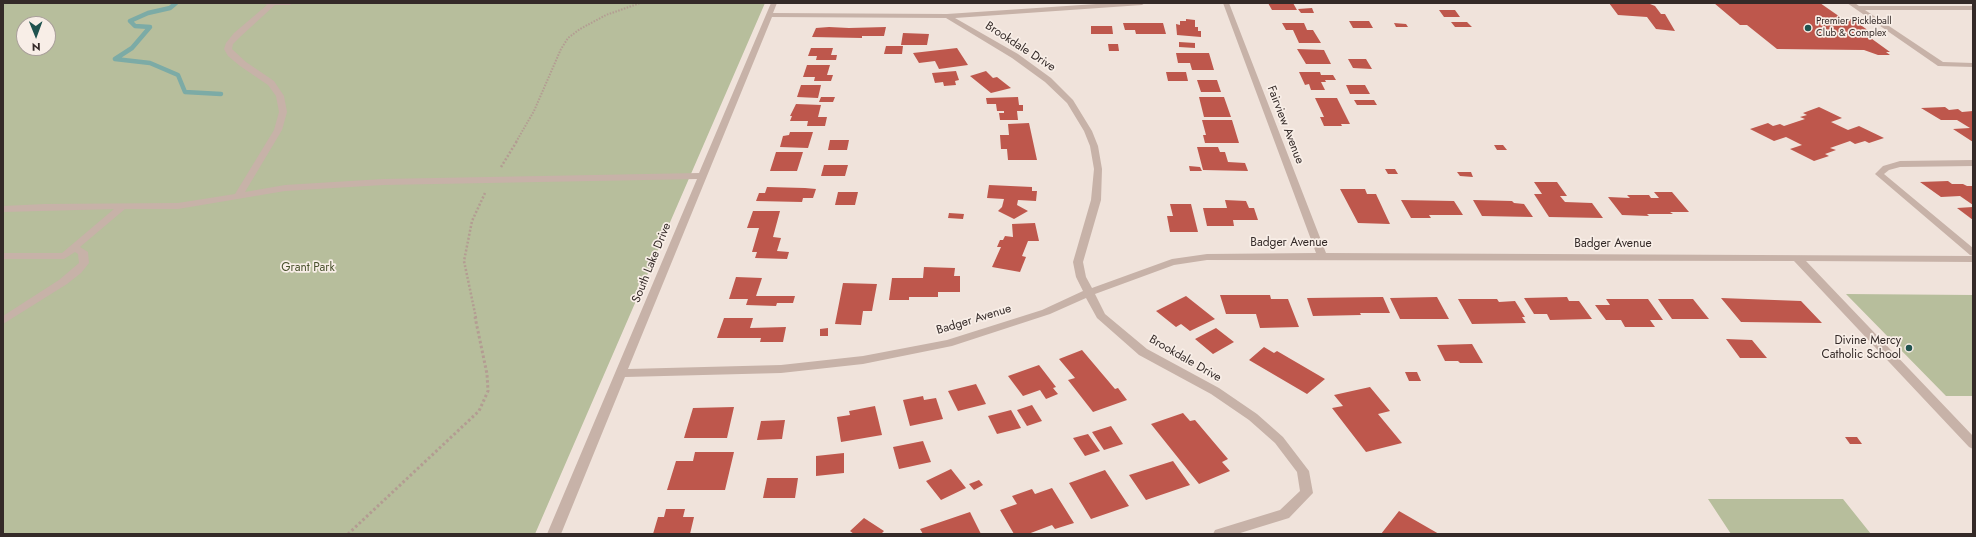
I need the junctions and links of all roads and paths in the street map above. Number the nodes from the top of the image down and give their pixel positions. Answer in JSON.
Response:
{"nodes":[{"id":1,"x":269,"y":3,"type":"edge"},
{"id":2,"x":290,"y":3,"type":"edge"},
{"id":3,"x":640,"y":3,"type":"edge"},
{"id":4,"x":774,"y":3,"type":"edge"},
{"id":5,"x":1142,"y":3,"type":"edge"},
{"id":6,"x":1226,"y":3,"type":"edge"},
{"id":7,"x":1850,"y":3,"type":"edge"},
{"id":8,"x":1857,"y":8,"type":"junction"},
{"id":9,"x":1973,"y":8,"type":"edge"},
{"id":10,"x":770,"y":15,"type":"junction"},
{"id":11,"x":947,"y":16,"type":"junction"},
{"id":12,"x":1973,"y":65,"type":"edge"},
{"id":13,"x":1973,"y":163,"type":"edge"},
{"id":14,"x":499,"y":170,"type":"dead end"},
{"id":15,"x":701,"y":176,"type":"junction"},
{"id":16,"x":487,"y":188,"type":"dead end"},
{"id":17,"x":238,"y":196,"type":"junction"},
{"id":18,"x":123,"y":206,"type":"junction"},
{"id":19,"x":3,"y":209,"type":"edge"},
{"id":20,"x":73,"y":248,"type":"junction"},
{"id":21,"x":1973,"y":252,"type":"edge"},
{"id":22,"x":3,"y":256,"type":"edge"},
{"id":23,"x":1322,"y":256,"type":"junction"},
{"id":24,"x":1797,"y":258,"type":"junction"},
{"id":25,"x":1973,"y":259,"type":"edge"},
{"id":26,"x":1088,"y":293,"type":"junction"},
{"id":27,"x":3,"y":321,"type":"edge"},
{"id":28,"x":622,"y":373,"type":"junction"},
{"id":29,"x":1973,"y":444,"type":"edge"},
{"id":30,"x":348,"y":534,"type":"edge"},
{"id":31,"x":554,"y":534,"type":"edge"},
{"id":32,"x":1220,"y":534,"type":"edge"}],
"edges":[{"from":1,"to":2,"type":"street"},
{"from":1,"to":17,"type":"street"},
{"from":3,"to":14,"type":"path"},
{"from":4,"to":10,"type":"street","name":"South Lake Drive"},
{"from":5,"to":11,"type":"street"},
{"from":6,"to":23,"type":"street","name":"Fairview Avenue"},
{"from":7,"to":8,"type":"street"},
{"from":8,"to":9,"type":"street"},
{"from":8,"to":12,"type":"street"},
{"from":10,"to":11,"type":"street"},
{"from":10,"to":15,"type":"street","name":"South Lake Drive"},
{"from":11,"to":26,"type":"street","name":"Brookdale Drive"},
{"from":13,"to":21,"type":"street"},
{"from":15,"to":17,"type":"street"},
{"from":15,"to":28,"type":"street","name":"South Lake Drive"},
{"from":16,"to":30,"type":"path"},
{"from":17,"to":18,"type":"street"},
{"from":18,"to":19,"type":"street"},
{"from":18,"to":20,"type":"street"},
{"from":20,"to":22,"type":"street"},
{"from":20,"to":27,"type":"street"},
{"from":23,"to":24,"type":"street","name":"Badger Avenue"},
{"from":23,"to":26,"type":"street","name":"Badger Avenue"},
{"from":24,"to":25,"type":"street","name":"Badger Avenue"},
{"from":24,"to":29,"type":"street"},
{"from":26,"to":28,"type":"street","name":"Badger Avenue"},
{"from":26,"to":32,"type":"street","name":"Brookdale Drive"},
{"from":28,"to":31,"type":"street","name":"South Lake Drive"}]}
